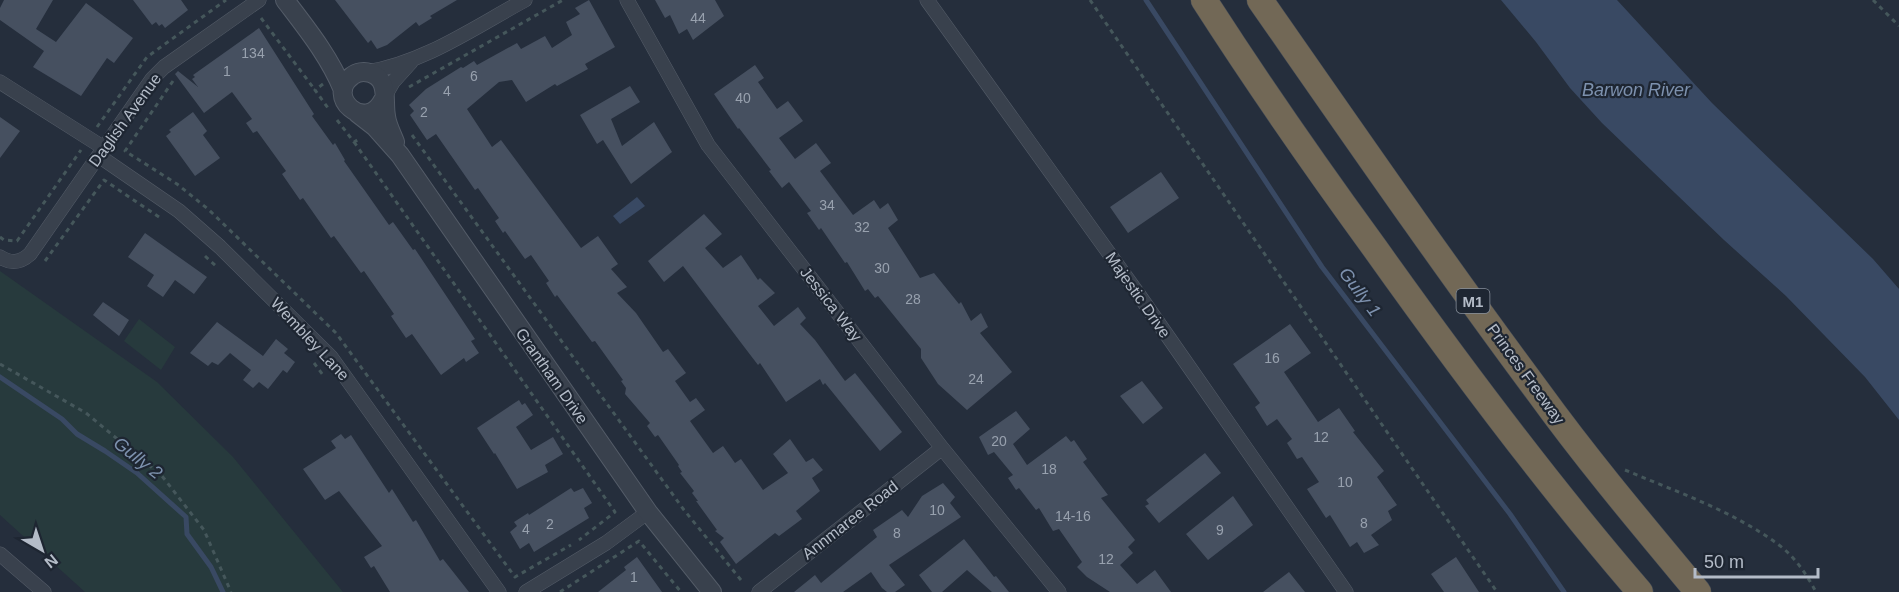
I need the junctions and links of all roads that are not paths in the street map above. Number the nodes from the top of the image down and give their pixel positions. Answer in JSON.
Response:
{"nodes":[{"id":1,"x":259,"y":0,"type":"edge"},
{"id":2,"x":285,"y":0,"type":"edge"},
{"id":3,"x":525,"y":0,"type":"edge"},
{"id":4,"x":627,"y":0,"type":"edge"},
{"id":5,"x":927,"y":0,"type":"edge"},
{"id":6,"x":1204,"y":0,"type":"edge"},
{"id":7,"x":1260,"y":0,"type":"edge"},
{"id":8,"x":321,"y":48,"type":"junction"},
{"id":9,"x":412,"y":61,"type":"junction"},
{"id":10,"x":364,"y":72,"type":"junction"},
{"id":11,"x":0,"y":82,"type":"edge"},
{"id":12,"x":343,"y":90,"type":"junction"},
{"id":13,"x":390,"y":96,"type":"junction"},
{"id":14,"x":357,"y":112,"type":"junction"},
{"id":15,"x":101,"y":152,"type":"junction"},
{"id":16,"x":400,"y":155,"type":"junction"},
{"id":17,"x":0,"y":256,"type":"edge"},
{"id":18,"x":942,"y":448,"type":"junction"},
{"id":19,"x":648,"y":512,"type":"junction"},
{"id":20,"x":0,"y":554,"type":"edge"},
{"id":21,"x":44,"y":592,"type":"edge"},
{"id":22,"x":499,"y":592,"type":"edge"},
{"id":23,"x":526,"y":592,"type":"edge"},
{"id":24,"x":712,"y":592,"type":"edge"},
{"id":25,"x":759,"y":592,"type":"edge"},
{"id":26,"x":1059,"y":592,"type":"edge"},
{"id":27,"x":1346,"y":592,"type":"edge"},
{"id":28,"x":1640,"y":592,"type":"edge"},
{"id":29,"x":1698,"y":592,"type":"edge"}],
"edges":[{"from":1,"to":15,"type":"street","name":"Daglish Avenue"},
{"from":2,"to":8,"type":"street","name":"Grantham Drive"},
{"from":3,"to":9,"type":"street"},
{"from":4,"to":18,"type":"street","name":"Jessica Way"},
{"from":5,"to":27,"type":"street","name":"Majestic Drive"},
{"from":6,"to":28,"type":"highway"},
{"from":7,"to":29,"type":"highway","name":"Princes Freeway","number":"M1"},
{"from":8,"to":10,"type":"street","name":"Grantham Drive"},
{"from":8,"to":12,"type":"street","name":"Grantham Drive"},
{"from":9,"to":10,"type":"street"},
{"from":9,"to":13,"type":"street"},
{"from":10,"to":12,"type":"street"},
{"from":10,"to":13,"type":"street","name":"Grantham Drive"},
{"from":11,"to":15,"type":"street","name":"Wembley Lane"},
{"from":12,"to":14,"type":"street","name":"Grantham Drive"},
{"from":13,"to":14,"type":"street"},
{"from":13,"to":16,"type":"street","name":"Grantham Drive"},
{"from":14,"to":16,"type":"street","name":"Grantham Drive"},
{"from":15,"to":17,"type":"street","name":"Daglish Avenue"},
{"from":15,"to":22,"type":"street","name":"Wembley Lane"},
{"from":16,"to":19,"type":"street","name":"Grantham Drive"},
{"from":18,"to":25,"type":"street","name":"Annmaree Road"},
{"from":18,"to":26,"type":"street","name":"Jessica Way"},
{"from":19,"to":23,"type":"street"},
{"from":19,"to":24,"type":"street","name":"Grantham Drive"},
{"from":20,"to":21,"type":"street"}]}
